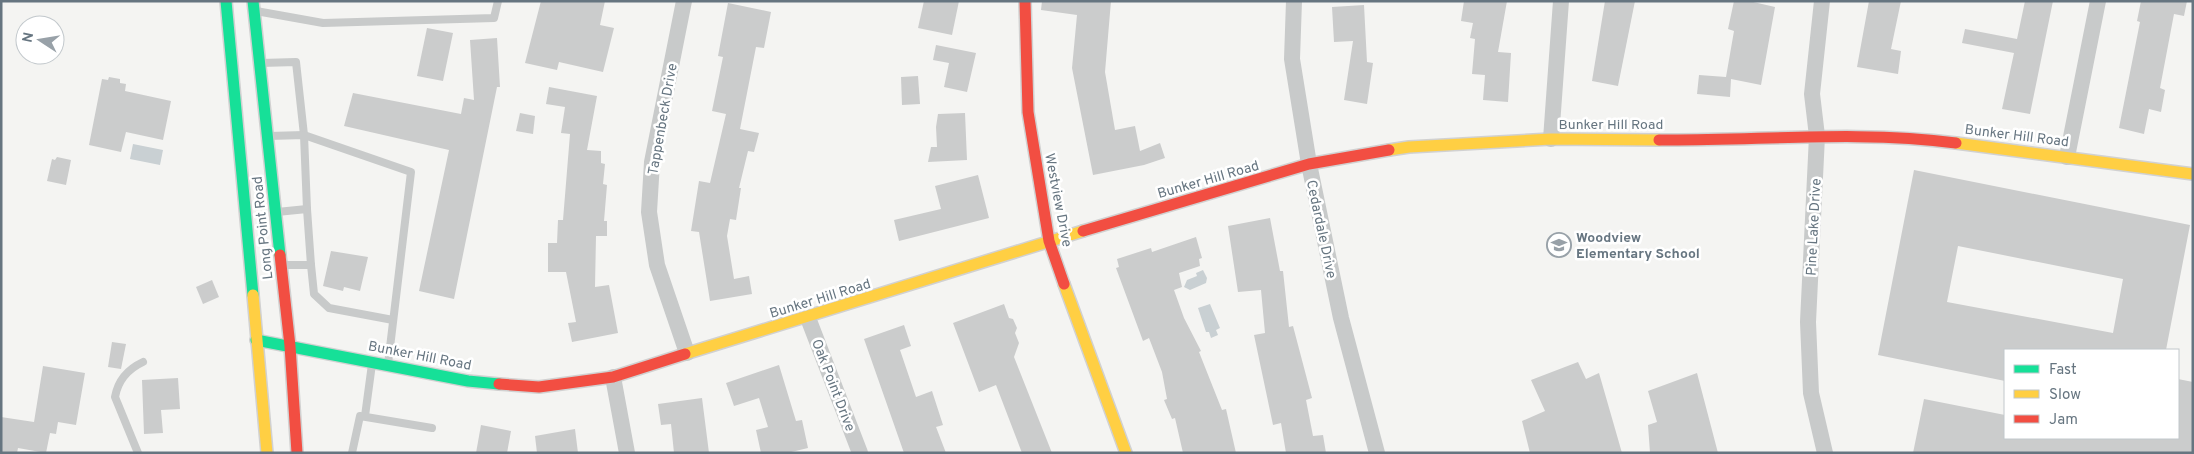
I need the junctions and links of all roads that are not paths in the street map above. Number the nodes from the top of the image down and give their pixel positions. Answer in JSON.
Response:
{"nodes":[{"id":1,"x":226,"y":1,"type":"edge"},
{"id":2,"x":498,"y":1,"type":"edge"},
{"id":3,"x":684,"y":1,"type":"edge"},
{"id":4,"x":1025,"y":1,"type":"edge"},
{"id":5,"x":1294,"y":1,"type":"edge"},
{"id":6,"x":1561,"y":1,"type":"edge"},
{"id":7,"x":1822,"y":1,"type":"edge"},
{"id":8,"x":2098,"y":1,"type":"edge"},
{"id":9,"x":253,"y":6,"type":"edge"},
{"id":10,"x":259,"y":63,"type":"junction"},
{"id":11,"x":304,"y":135,"type":"junction"},
{"id":12,"x":268,"y":136,"type":"junction"},
{"id":13,"x":1817,"y":136,"type":"junction"},
{"id":14,"x":1551,"y":139,"type":"junction"},
{"id":15,"x":2068,"y":157,"type":"junction"},
{"id":16,"x":1309,"y":164,"type":"junction"},
{"id":17,"x":2193,"y":174,"type":"edge"},
{"id":18,"x":307,"y":209,"type":"junction"},
{"id":19,"x":276,"y":212,"type":"junction"},
{"id":20,"x":1049,"y":241,"type":"junction"},
{"id":21,"x":282,"y":265,"type":"junction"},
{"id":22,"x":311,"y":265,"type":"junction"},
{"id":23,"x":808,"y":318,"type":"junction"},
{"id":24,"x":393,"y":320,"type":"junction"},
{"id":25,"x":256,"y":340,"type":"junction"},
{"id":26,"x":290,"y":346,"type":"junction"},
{"id":27,"x":687,"y":353,"type":"junction"},
{"id":28,"x":373,"y":361,"type":"junction"},
{"id":29,"x":143,"y":362,"type":"dead end"},
{"id":30,"x":388,"y":364,"type":"junction"},
{"id":31,"x":613,"y":378,"type":"junction"},
{"id":32,"x":365,"y":416,"type":"junction"},
{"id":33,"x":432,"y":428,"type":"dead end"},
{"id":34,"x":138,"y":453,"type":"edge"},
{"id":35,"x":267,"y":453,"type":"edge"},
{"id":36,"x":297,"y":453,"type":"edge"},
{"id":37,"x":352,"y":453,"type":"edge"},
{"id":38,"x":628,"y":453,"type":"edge"},
{"id":39,"x":860,"y":453,"type":"edge"},
{"id":40,"x":1126,"y":453,"type":"edge"},
{"id":41,"x":1377,"y":453,"type":"edge"},
{"id":42,"x":1825,"y":453,"type":"edge"}],
"edges":[{"from":1,"to":25,"type":"street","name":"Long Point Road"},
{"from":2,"to":9,"type":"lane"},
{"from":3,"to":27,"type":"street","name":"Tappenbeck Drive"},
{"from":4,"to":20,"type":"street","name":"Westview Drive"},
{"from":5,"to":16,"type":"street","name":"Cedardale Drive"},
{"from":6,"to":14,"type":"street"},
{"from":7,"to":13,"type":"street","name":"Pine Lake Drive"},
{"from":8,"to":15,"type":"street"},
{"from":9,"to":10,"type":"street","name":"Long Point Road"},
{"from":10,"to":11,"type":"lane"},
{"from":10,"to":12,"type":"street","name":"Long Point Road"},
{"from":11,"to":12,"type":"lane"},
{"from":11,"to":18,"type":"lane"},
{"from":11,"to":24,"type":"lane"},
{"from":12,"to":19,"type":"street","name":"Long Point Road"},
{"from":13,"to":14,"type":"street","name":"Bunker Hill Road"},
{"from":13,"to":15,"type":"street","name":"Bunker Hill Road"},
{"from":13,"to":42,"type":"street","name":"Pine Lake Drive"},
{"from":14,"to":16,"type":"street","name":"Bunker Hill Road"},
{"from":15,"to":17,"type":"street","name":"Bunker Hill Road"},
{"from":16,"to":20,"type":"street","name":"Bunker Hill Road"},
{"from":16,"to":41,"type":"street","name":"Cedardale Drive"},
{"from":18,"to":19,"type":"lane"},
{"from":18,"to":22,"type":"lane"},
{"from":19,"to":21,"type":"street","name":"Long Point Road"},
{"from":20,"to":23,"type":"street","name":"Bunker Hill Road"},
{"from":20,"to":40,"type":"street","name":"Westview Drive"},
{"from":21,"to":22,"type":"lane"},
{"from":21,"to":26,"type":"street","name":"Long Point Road"},
{"from":22,"to":24,"type":"lane"},
{"from":23,"to":27,"type":"street","name":"Bunker Hill Road"},
{"from":23,"to":39,"type":"street","name":"Oak Point Drive"},
{"from":24,"to":30,"type":"lane"},
{"from":25,"to":26,"type":"street","name":"Bunker Hill Road"},
{"from":25,"to":35,"type":"street","name":"Long Point Road"},
{"from":26,"to":28,"type":"street","name":"Bunker Hill Road"},
{"from":26,"to":36,"type":"street","name":"Long Point Road"},
{"from":27,"to":31,"type":"street","name":"Bunker Hill Road"},
{"from":28,"to":30,"type":"street","name":"Bunker Hill Road"},
{"from":28,"to":32,"type":"lane"},
{"from":29,"to":34,"type":"lane"},
{"from":30,"to":31,"type":"street","name":"Bunker Hill Road"},
{"from":31,"to":38,"type":"street"},
{"from":32,"to":33,"type":"lane"},
{"from":32,"to":37,"type":"lane"}]}
